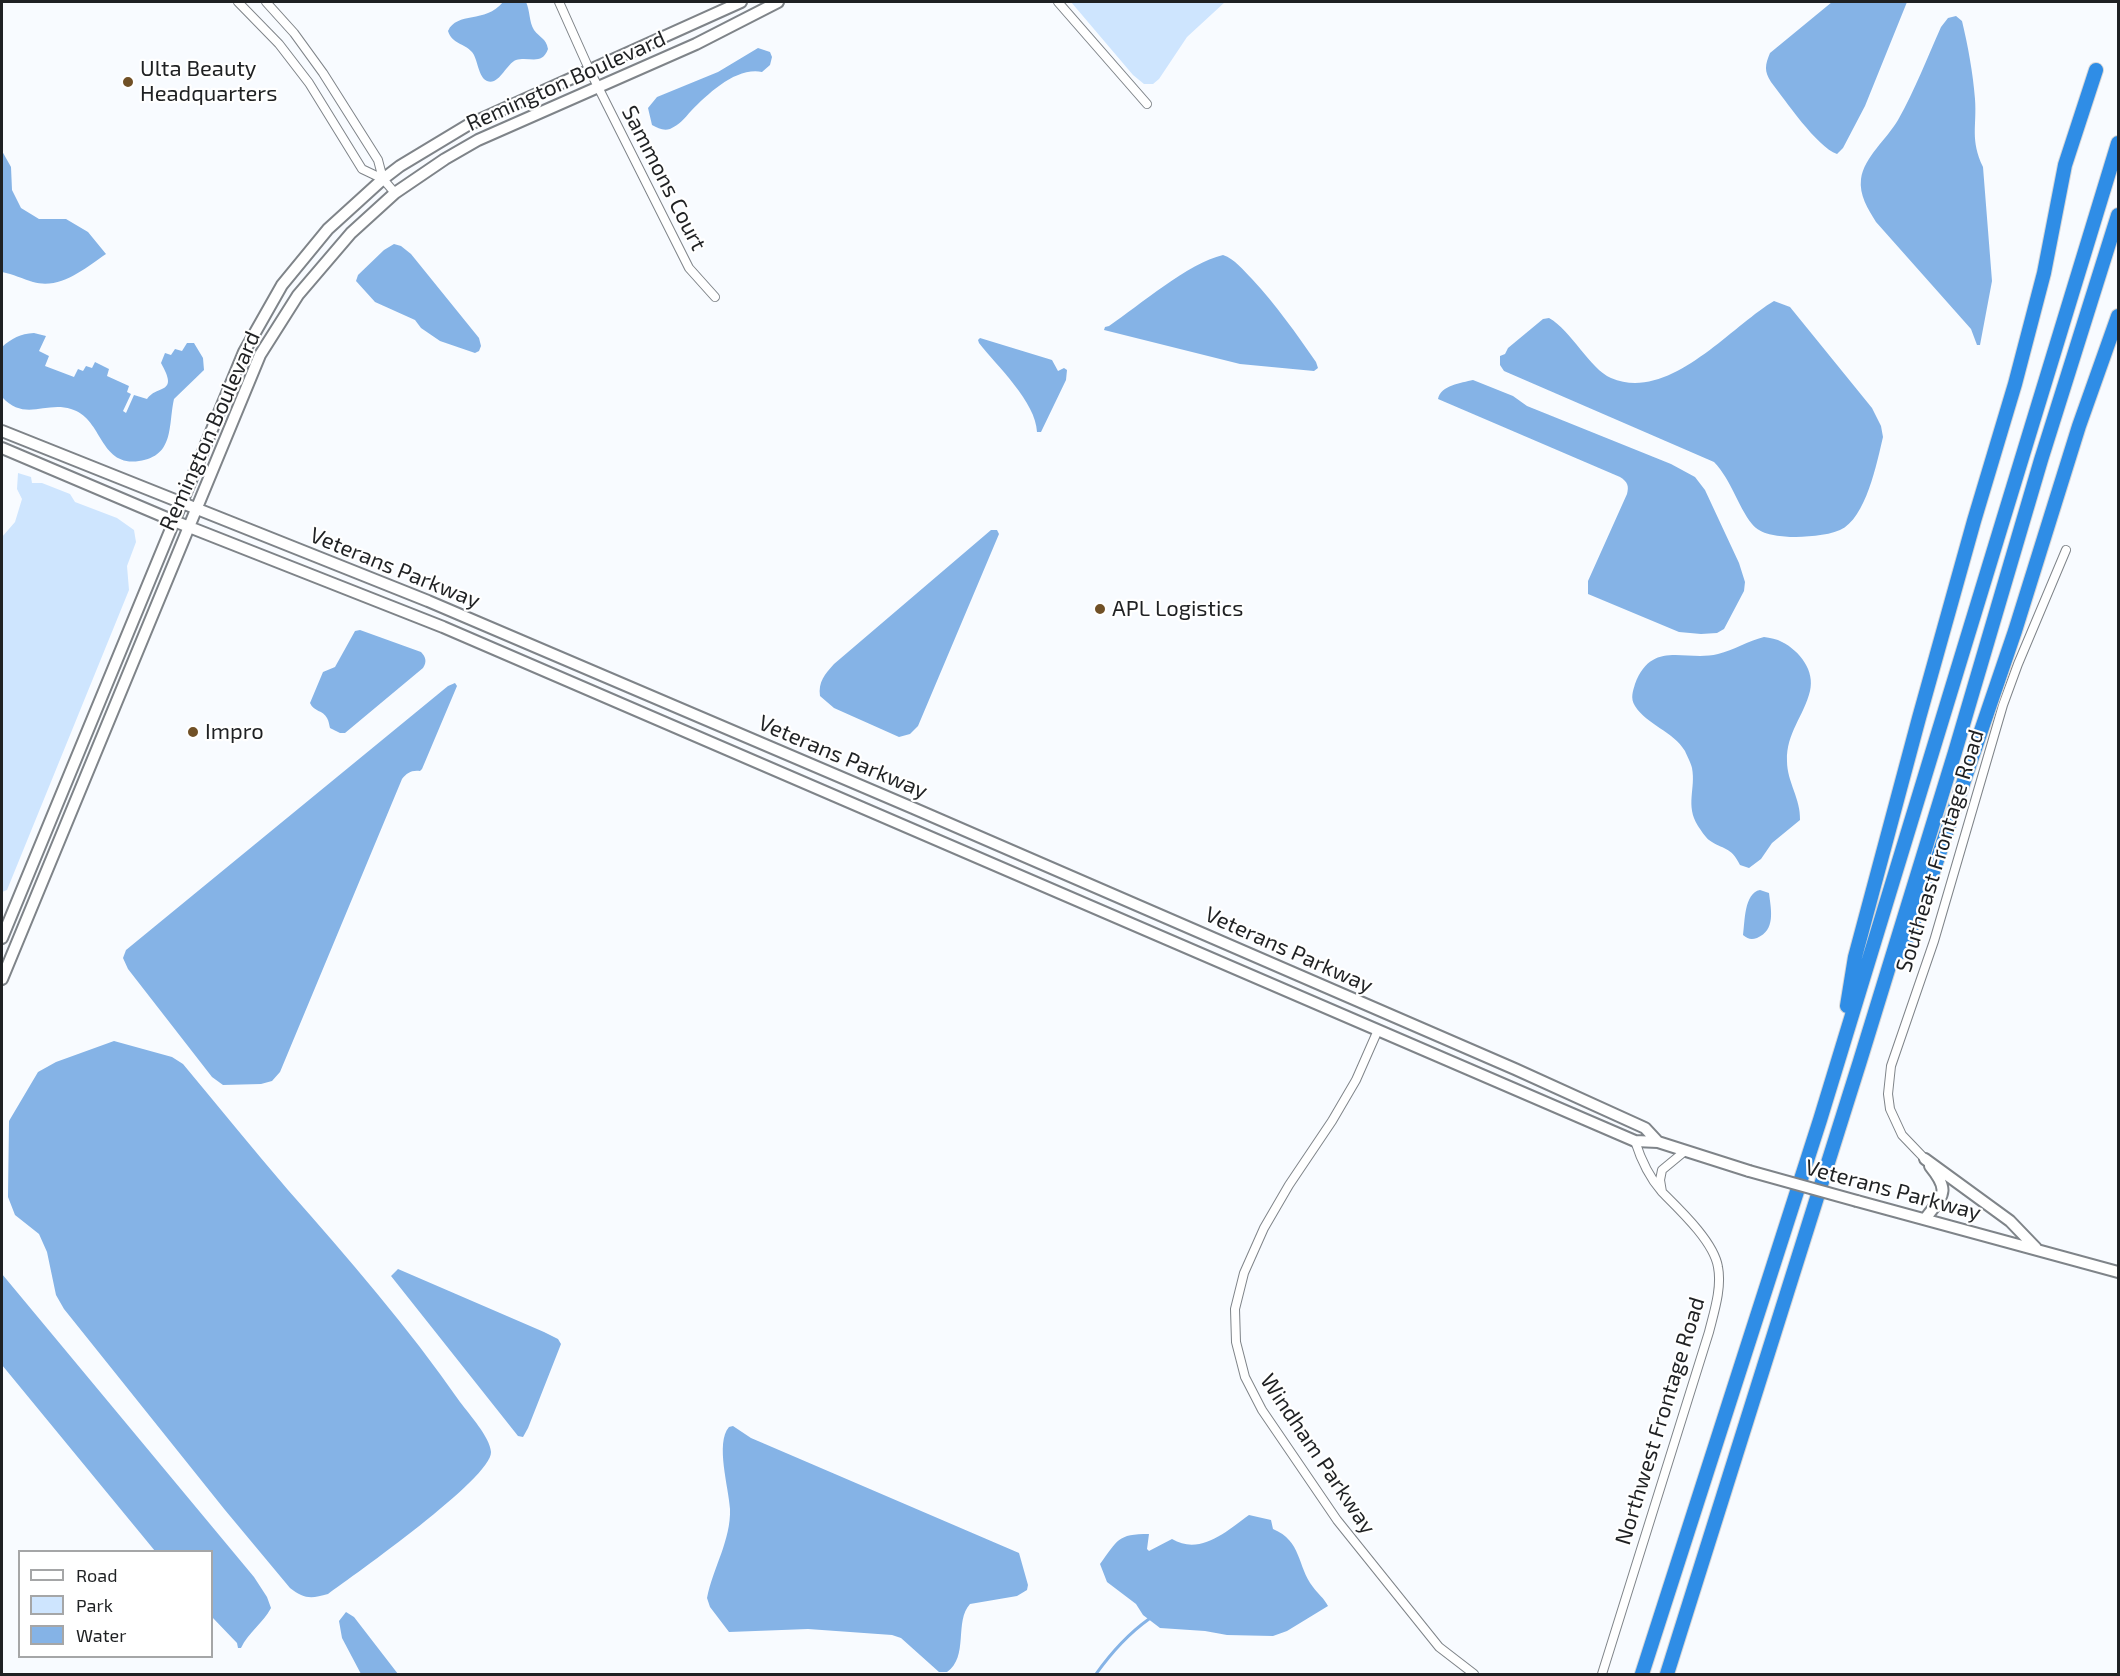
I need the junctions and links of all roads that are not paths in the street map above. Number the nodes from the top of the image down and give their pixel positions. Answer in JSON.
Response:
{"nodes":[{"id":1,"x":238,"y":2,"type":"edge"},
{"id":2,"x":266,"y":2,"type":"edge"},
{"id":3,"x":559,"y":2,"type":"edge"},
{"id":4,"x":741,"y":2,"type":"edge"},
{"id":5,"x":778,"y":2,"type":"edge"},
{"id":6,"x":1058,"y":2,"type":"edge"},
{"id":7,"x":589,"y":69,"type":"junction"},
{"id":8,"x":2096,"y":70,"type":"dead end"},
{"id":9,"x":598,"y":87,"type":"junction"},
{"id":10,"x":1147,"y":104,"type":"dead end"},
{"id":11,"x":2118,"y":143,"type":"edge"},
{"id":12,"x":383,"y":179,"type":"junction"},
{"id":13,"x":395,"y":193,"type":"junction"},
{"id":14,"x":2118,"y":215,"type":"edge"},
{"id":15,"x":715,"y":297,"type":"dead end"},
{"id":16,"x":2118,"y":316,"type":"edge"},
{"id":17,"x":2,"y":431,"type":"edge"},
{"id":18,"x":2,"y":448,"type":"edge"},
{"id":19,"x":181,"y":504,"type":"junction"},
{"id":20,"x":196,"y":510,"type":"junction"},
{"id":21,"x":174,"y":520,"type":"junction"},
{"id":22,"x":189,"y":526,"type":"junction"},
{"id":23,"x":2066,"y":550,"type":"dead end"},
{"id":24,"x":2,"y":938,"type":"edge"},
{"id":25,"x":2,"y":979,"type":"edge"},
{"id":26,"x":1378,"y":1030,"type":"junction"},
{"id":27,"x":1839,"y":1056,"type":"junction"},
{"id":28,"x":1860,"y":1061,"type":"junction"},
{"id":29,"x":1635,"y":1140,"type":"junction"},
{"id":30,"x":1658,"y":1142,"type":"junction"},
{"id":31,"x":1685,"y":1151,"type":"junction"},
{"id":32,"x":1925,"y":1159,"type":"junction"},
{"id":33,"x":1662,"y":1192,"type":"junction"},
{"id":34,"x":1925,"y":1219,"type":"junction"},
{"id":35,"x":2037,"y":1248,"type":"junction"},
{"id":36,"x":2118,"y":1272,"type":"edge"},
{"id":37,"x":1474,"y":1674,"type":"edge"},
{"id":38,"x":1602,"y":1674,"type":"edge"},
{"id":39,"x":1642,"y":1674,"type":"edge"},
{"id":40,"x":1667,"y":1674,"type":"edge"}],
"edges":[{"from":1,"to":12,"type":"street"},
{"from":2,"to":12,"type":"street"},
{"from":3,"to":7,"type":"street","name":"Sammons Court"},
{"from":4,"to":7,"type":"main road","name":"Remington Boulevard"},
{"from":5,"to":9,"type":"main road","name":"Remington Boulevard"},
{"from":6,"to":10,"type":"street"},
{"from":7,"to":9,"type":"street","name":"Sammons Court"},
{"from":7,"to":12,"type":"main road","name":"Remington Boulevard"},
{"from":8,"to":27,"type":"highway"},
{"from":9,"to":13,"type":"main road","name":"Remington Boulevard"},
{"from":9,"to":15,"type":"street","name":"Sammons Court"},
{"from":11,"to":27,"type":"highway"},
{"from":12,"to":13,"type":"street"},
{"from":12,"to":19,"type":"main road","name":"Remington Boulevard"},
{"from":13,"to":20,"type":"main road","name":"Remington Boulevard"},
{"from":14,"to":28,"type":"highway"},
{"from":16,"to":28,"type":"highway"},
{"from":17,"to":19,"type":"main road","name":"Veterans Parkway"},
{"from":18,"to":21,"type":"main road","name":"Veterans Parkway"},
{"from":19,"to":20,"type":"main road","name":"Veterans Parkway"},
{"from":19,"to":21,"type":"main road","name":"Remington Boulevard"},
{"from":20,"to":22,"type":"main road","name":"Remington Boulevard"},
{"from":20,"to":30,"type":"main road","name":"Veterans Parkway"},
{"from":21,"to":22,"type":"main road","name":"Veterans Parkway"},
{"from":21,"to":24,"type":"main road","name":"Remington Boulevard"},
{"from":22,"to":25,"type":"main road","name":"Remington Boulevard"},
{"from":22,"to":26,"type":"main road","name":"Veterans Parkway"},
{"from":23,"to":32,"type":"street","name":"Southeast Frontage Road"},
{"from":26,"to":29,"type":"main road","name":"Veterans Parkway"},
{"from":26,"to":37,"type":"street","name":"Windham Parkway"},
{"from":27,"to":39,"type":"highway"},
{"from":28,"to":40,"type":"highway"},
{"from":29,"to":30,"type":"main road","name":"Veterans Parkway"},
{"from":29,"to":33,"type":"street","name":"Northwest Frontage Road"},
{"from":30,"to":31,"type":"main road","name":"Veterans Parkway"},
{"from":31,"to":33,"type":"street"},
{"from":31,"to":34,"type":"main road","name":"Veterans Parkway","bridge":true},
{"from":32,"to":34,"type":"main road"},
{"from":32,"to":35,"type":"main road"},
{"from":33,"to":38,"type":"street","name":"Northwest Frontage Road"},
{"from":34,"to":35,"type":"main road","name":"Veterans Parkway"},
{"from":35,"to":36,"type":"main road","name":"Veterans Parkway"}]}
